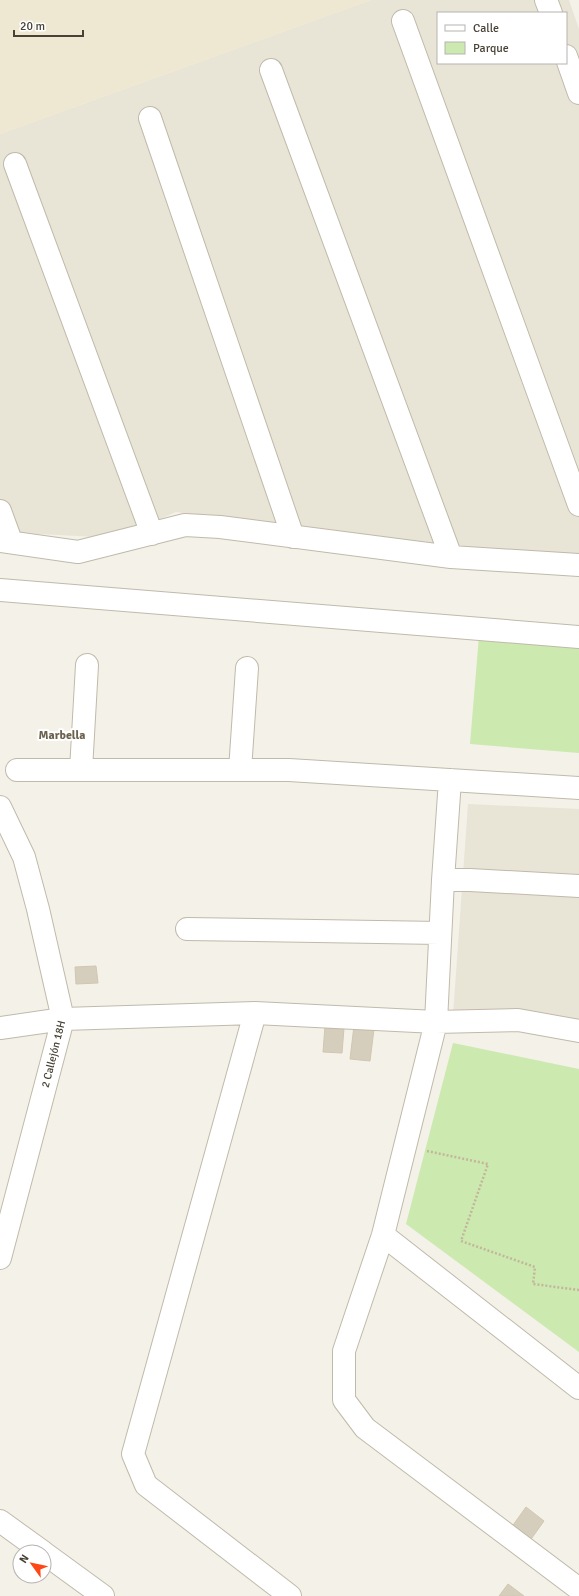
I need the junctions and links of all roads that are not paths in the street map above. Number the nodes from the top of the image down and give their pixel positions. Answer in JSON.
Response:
{"nodes":[{"id":1,"x":546,"y":0,"type":"edge"},
{"id":2,"x":551,"y":12,"type":"edge"},
{"id":3,"x":403,"y":21,"type":"dead end"},
{"id":4,"x":567,"y":59,"type":"edge"},
{"id":5,"x":271,"y":70,"type":"dead end"},
{"id":6,"x":579,"y":93,"type":"edge"},
{"id":7,"x":150,"y":118,"type":"dead end"},
{"id":8,"x":15,"y":164,"type":"dead end"},
{"id":9,"x":579,"y":505,"type":"edge"},
{"id":10,"x":0,"y":511,"type":"edge"},
{"id":11,"x":152,"y":534,"type":"junction"},
{"id":12,"x":293,"y":537,"type":"junction"},
{"id":13,"x":6,"y":541,"type":"edge"},
{"id":14,"x":451,"y":557,"type":"junction"},
{"id":15,"x":579,"y":565,"type":"edge"},
{"id":16,"x":0,"y":590,"type":"edge"},
{"id":17,"x":579,"y":637,"type":"edge"},
{"id":18,"x":87,"y":665,"type":"dead end"},
{"id":19,"x":247,"y":668,"type":"dead end"},
{"id":20,"x":18,"y":770,"type":"dead end"},
{"id":21,"x":81,"y":770,"type":"junction"},
{"id":22,"x":240,"y":770,"type":"junction"},
{"id":23,"x":450,"y":780,"type":"junction"},
{"id":24,"x":579,"y":788,"type":"edge"},
{"id":25,"x":0,"y":807,"type":"edge"},
{"id":26,"x":443,"y":880,"type":"junction"},
{"id":27,"x":579,"y":886,"type":"edge"},
{"id":28,"x":187,"y":929,"type":"dead end"},
{"id":29,"x":440,"y":933,"type":"junction"},
{"id":30,"x":255,"y":1013,"type":"junction"},
{"id":31,"x":63,"y":1019,"type":"junction"},
{"id":32,"x":436,"y":1022,"type":"junction"},
{"id":33,"x":0,"y":1028,"type":"edge"},
{"id":34,"x":579,"y":1031,"type":"edge"},
{"id":35,"x":383,"y":1235,"type":"junction"},
{"id":36,"x":0,"y":1258,"type":"edge"},
{"id":37,"x":579,"y":1388,"type":"edge"},
{"id":38,"x":0,"y":1521,"type":"edge"},
{"id":39,"x":31,"y":1544,"type":"edge"},
{"id":40,"x":52,"y":1559,"type":"edge"},
{"id":41,"x":579,"y":1589,"type":"edge"},
{"id":42,"x":103,"y":1596,"type":"edge"},
{"id":43,"x":290,"y":1596,"type":"edge"}],
"edges":[{"from":1,"to":2,"type":"street"},
{"from":3,"to":9,"type":"street"},
{"from":4,"to":6,"type":"street"},
{"from":5,"to":14,"type":"street"},
{"from":7,"to":12,"type":"street"},
{"from":8,"to":11,"type":"street"},
{"from":10,"to":13,"type":"street"},
{"from":11,"to":12,"type":"street"},
{"from":11,"to":13,"type":"street"},
{"from":12,"to":14,"type":"street"},
{"from":14,"to":15,"type":"street"},
{"from":16,"to":17,"type":"street"},
{"from":18,"to":21,"type":"street"},
{"from":19,"to":22,"type":"street"},
{"from":20,"to":21,"type":"street"},
{"from":21,"to":22,"type":"street"},
{"from":22,"to":23,"type":"street"},
{"from":23,"to":24,"type":"street"},
{"from":23,"to":26,"type":"street"},
{"from":25,"to":31,"type":"street","name":"2 Callejón 18H"},
{"from":26,"to":27,"type":"street"},
{"from":26,"to":29,"type":"street"},
{"from":28,"to":29,"type":"street"},
{"from":29,"to":32,"type":"street"},
{"from":30,"to":31,"type":"street"},
{"from":30,"to":32,"type":"street"},
{"from":30,"to":43,"type":"street"},
{"from":31,"to":33,"type":"street"},
{"from":31,"to":36,"type":"street","name":"2 Callejón 18H"},
{"from":32,"to":34,"type":"street"},
{"from":32,"to":35,"type":"street"},
{"from":35,"to":37,"type":"street"},
{"from":35,"to":41,"type":"street"},
{"from":38,"to":39,"type":"street"},
{"from":40,"to":42,"type":"street"}]}
